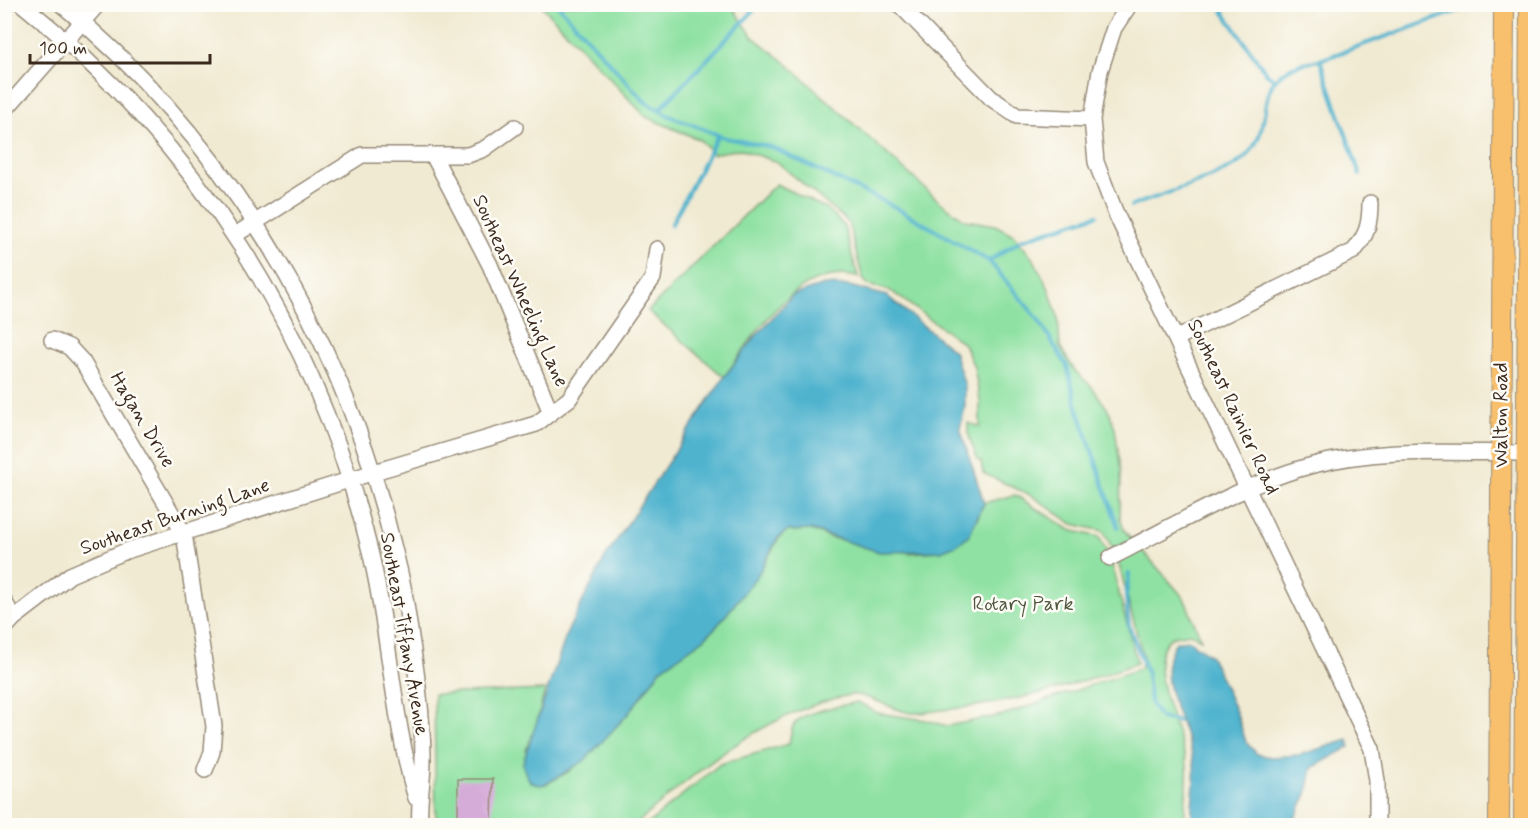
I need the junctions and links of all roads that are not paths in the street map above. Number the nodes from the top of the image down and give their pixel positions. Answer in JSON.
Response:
{"nodes":[{"id":1,"x":22,"y":4,"type":"edge"},
{"id":2,"x":61,"y":4,"type":"edge"},
{"id":3,"x":98,"y":4,"type":"edge"},
{"id":4,"x":899,"y":4,"type":"edge"},
{"id":5,"x":1130,"y":4,"type":"edge"},
{"id":6,"x":1504,"y":4,"type":"edge"},
{"id":7,"x":1530,"y":4,"type":"edge"},
{"id":8,"x":82,"y":22,"type":"junction"},
{"id":9,"x":67,"y":40,"type":"junction"},
{"id":10,"x":4,"y":111,"type":"edge"},
{"id":11,"x":1092,"y":119,"type":"junction"},
{"id":12,"x":515,"y":127,"type":"dead end"},
{"id":13,"x":433,"y":155,"type":"junction"},
{"id":14,"x":1370,"y":203,"type":"dead end"},
{"id":15,"x":255,"y":223,"type":"junction"},
{"id":16,"x":235,"y":235,"type":"junction"},
{"id":17,"x":657,"y":249,"type":"dead end"},
{"id":18,"x":1177,"y":338,"type":"junction"},
{"id":19,"x":52,"y":340,"type":"dead end"},
{"id":20,"x":551,"y":413,"type":"junction"},
{"id":21,"x":1501,"y":453,"type":"junction"},
{"id":22,"x":1527,"y":453,"type":"junction"},
{"id":23,"x":374,"y":472,"type":"junction"},
{"id":24,"x":352,"y":480,"type":"junction"},
{"id":25,"x":1249,"y":489,"type":"junction"},
{"id":26,"x":184,"y":534,"type":"junction"},
{"id":27,"x":1110,"y":558,"type":"dead end"},
{"id":28,"x":1531,"y":574,"type":"edge"},
{"id":29,"x":4,"y":602,"type":"edge"},
{"id":30,"x":9,"y":623,"type":"edge"},
{"id":31,"x":205,"y":770,"type":"dead end"},
{"id":32,"x":418,"y":807,"type":"junction"},
{"id":33,"x":420,"y":825,"type":"edge"},
{"id":34,"x":1377,"y":825,"type":"edge"},
{"id":35,"x":1498,"y":825,"type":"edge"},
{"id":36,"x":1524,"y":825,"type":"edge"}],
"edges":[{"from":1,"to":9,"type":"street","name":"Southeast Tiffany Avenue"},
{"from":2,"to":8,"type":"street","name":"Southeast Tiffany Avenue"},
{"from":3,"to":8,"type":"street"},
{"from":4,"to":11,"type":"street"},
{"from":5,"to":11,"type":"street","name":"Southeast Rainier Road"},
{"from":6,"to":21,"type":"main road","name":"Walton Road"},
{"from":7,"to":22,"type":"main road","name":"Walton Road"},
{"from":8,"to":9,"type":"street"},
{"from":8,"to":15,"type":"street","name":"Southeast Tiffany Avenue"},
{"from":9,"to":10,"type":"street"},
{"from":9,"to":16,"type":"street","name":"Southeast Tiffany Avenue"},
{"from":11,"to":18,"type":"street","name":"Southeast Rainier Road"},
{"from":12,"to":13,"type":"street"},
{"from":13,"to":15,"type":"street"},
{"from":13,"to":20,"type":"street","name":"Southeast Wheeling Lane"},
{"from":14,"to":18,"type":"street"},
{"from":15,"to":16,"type":"street"},
{"from":15,"to":23,"type":"street","name":"Southeast Tiffany Avenue"},
{"from":16,"to":24,"type":"street","name":"Southeast Tiffany Avenue"},
{"from":17,"to":20,"type":"street","name":"Southeast Burning Lane"},
{"from":18,"to":25,"type":"street","name":"Southeast Rainier Road"},
{"from":19,"to":26,"type":"street","name":"Hagan Drive"},
{"from":20,"to":23,"type":"street","name":"Southeast Burning Lane"},
{"from":21,"to":22,"type":"street"},
{"from":21,"to":25,"type":"street"},
{"from":21,"to":35,"type":"main road","name":"Walton Road"},
{"from":22,"to":28,"type":"main road","name":"Walton Road"},
{"from":23,"to":24,"type":"street","name":"Southeast Burning Lane"},
{"from":23,"to":32,"type":"street","name":"Southeast Tiffany Avenue"},
{"from":24,"to":26,"type":"street","name":"Southeast Burning Lane"},
{"from":24,"to":32,"type":"street","name":"Southeast Tiffany Avenue"},
{"from":25,"to":27,"type":"street"},
{"from":25,"to":34,"type":"street","name":"Southeast Rainier Road"},
{"from":26,"to":30,"type":"street","name":"Southeast Burning Lane"},
{"from":26,"to":31,"type":"street"},
{"from":28,"to":36,"type":"main road","name":"Walton Road"},
{"from":29,"to":30,"type":"street"},
{"from":32,"to":33,"type":"street","name":"Southeast Tiffany Avenue"}]}
